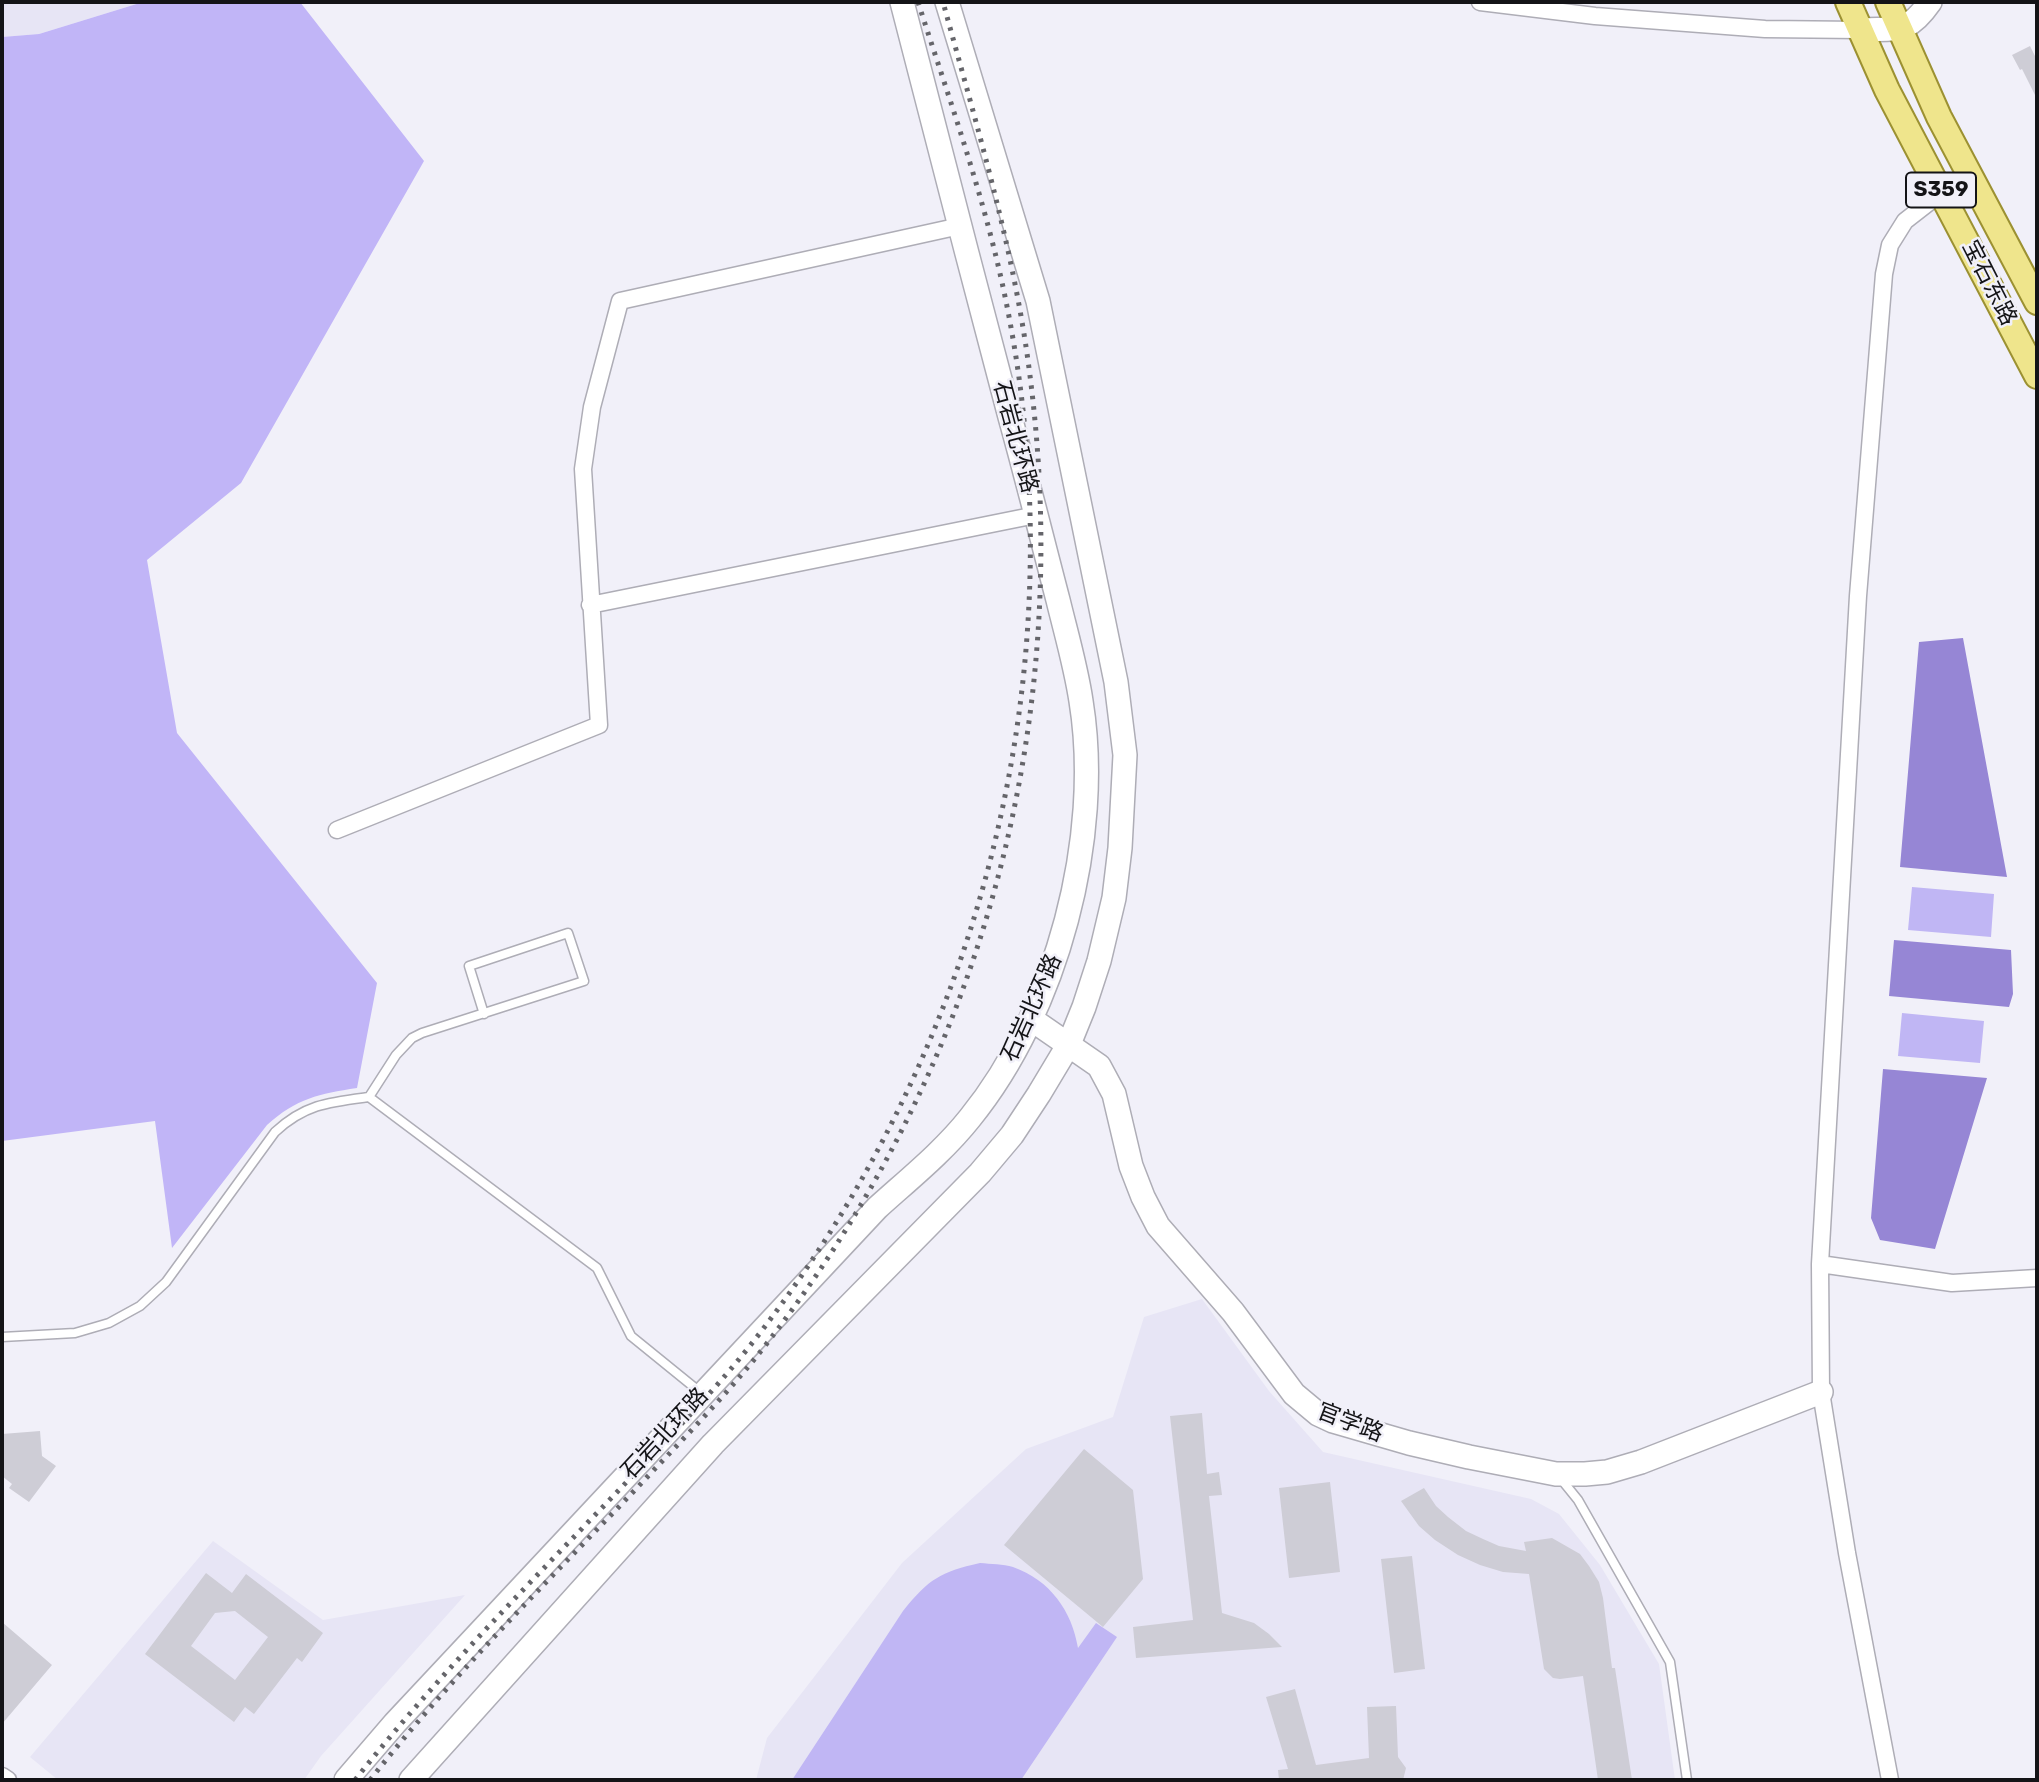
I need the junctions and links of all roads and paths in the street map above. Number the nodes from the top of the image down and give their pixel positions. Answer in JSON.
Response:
{"nodes":[{"id":1,"x":902,"y":2,"type":"edge"},
{"id":2,"x":947,"y":2,"type":"edge"},
{"id":3,"x":1480,"y":2,"type":"edge"},
{"id":4,"x":1848,"y":2,"type":"edge"},
{"id":5,"x":1930,"y":2,"type":"edge"},
{"id":6,"x":1894,"y":10,"type":"edge"},
{"id":7,"x":1860,"y":30,"type":"junction"},
{"id":8,"x":1968,"y":172,"type":"junction"},
{"id":9,"x":1942,"y":192,"type":"junction"},
{"id":10,"x":960,"y":226,"type":"junction"},
{"id":11,"x":2037,"y":302,"type":"edge"},
{"id":12,"x":2037,"y":376,"type":"edge"},
{"id":13,"x":1037,"y":515,"type":"junction"},
{"id":14,"x":590,"y":605,"type":"junction"},
{"id":15,"x":337,"y":830,"type":"dead end"},
{"id":16,"x":484,"y":1014,"type":"junction"},
{"id":17,"x":1031,"y":1019,"type":"junction"},
{"id":18,"x":1069,"y":1044,"type":"junction"},
{"id":19,"x":369,"y":1097,"type":"junction"},
{"id":20,"x":1820,"y":1264,"type":"junction"},
{"id":21,"x":2037,"y":1278,"type":"edge"},
{"id":22,"x":2,"y":1337,"type":"edge"},
{"id":23,"x":1821,"y":1392,"type":"junction"},
{"id":24,"x":703,"y":1394,"type":"junction"},
{"id":25,"x":1556,"y":1474,"type":"junction"},
{"id":26,"x":2,"y":1776,"type":"edge"},
{"id":27,"x":8,"y":1780,"type":"edge"},
{"id":28,"x":346,"y":1780,"type":"edge"},
{"id":29,"x":411,"y":1780,"type":"edge"},
{"id":30,"x":1687,"y":1780,"type":"edge"},
{"id":31,"x":1890,"y":1780,"type":"edge"}],
"edges":[{"from":1,"to":10,"type":"main road","name":"石岩北环路"},
{"from":2,"to":18,"type":"main road","name":"石岩北环路"},
{"from":3,"to":7,"type":"street"},
{"from":4,"to":7,"type":"main road","name":"宝石东路","number":"S359"},
{"from":5,"to":6,"type":"main road"},
{"from":6,"to":7,"type":"main road"},
{"from":6,"to":8,"type":"main road","name":"宝石东路","number":"S359"},
{"from":7,"to":9,"type":"main road","name":"宝石东路","number":"S359"},
{"from":8,"to":9,"type":"street"},
{"from":8,"to":11,"type":"main road","name":"宝石东路","number":"S359"},
{"from":9,"to":12,"type":"main road","name":"宝石东路","number":"S359"},
{"from":9,"to":20,"type":"street"},
{"from":10,"to":13,"type":"main road","name":"石岩北环路"},
{"from":10,"to":14,"type":"street"},
{"from":13,"to":14,"type":"street"},
{"from":13,"to":17,"type":"main road","name":"石岩北环路"},
{"from":14,"to":15,"type":"street"},
{"from":16,"to":16,"type":"lane"},
{"from":16,"to":19,"type":"lane"},
{"from":17,"to":18,"type":"main road","name":"官学路"},
{"from":17,"to":24,"type":"main road","name":"石岩北环路"},
{"from":18,"to":25,"type":"main road","name":"官学路"},
{"from":18,"to":29,"type":"main road","name":"石岩北环路"},
{"from":19,"to":22,"type":"lane"},
{"from":19,"to":24,"type":"lane"},
{"from":20,"to":21,"type":"street"},
{"from":20,"to":23,"type":"street"},
{"from":23,"to":25,"type":"main road","name":"官学路"},
{"from":23,"to":31,"type":"street"},
{"from":24,"to":28,"type":"main road","name":"石岩北环路"},
{"from":25,"to":30,"type":"lane"},
{"from":26,"to":27,"type":"street"}]}
